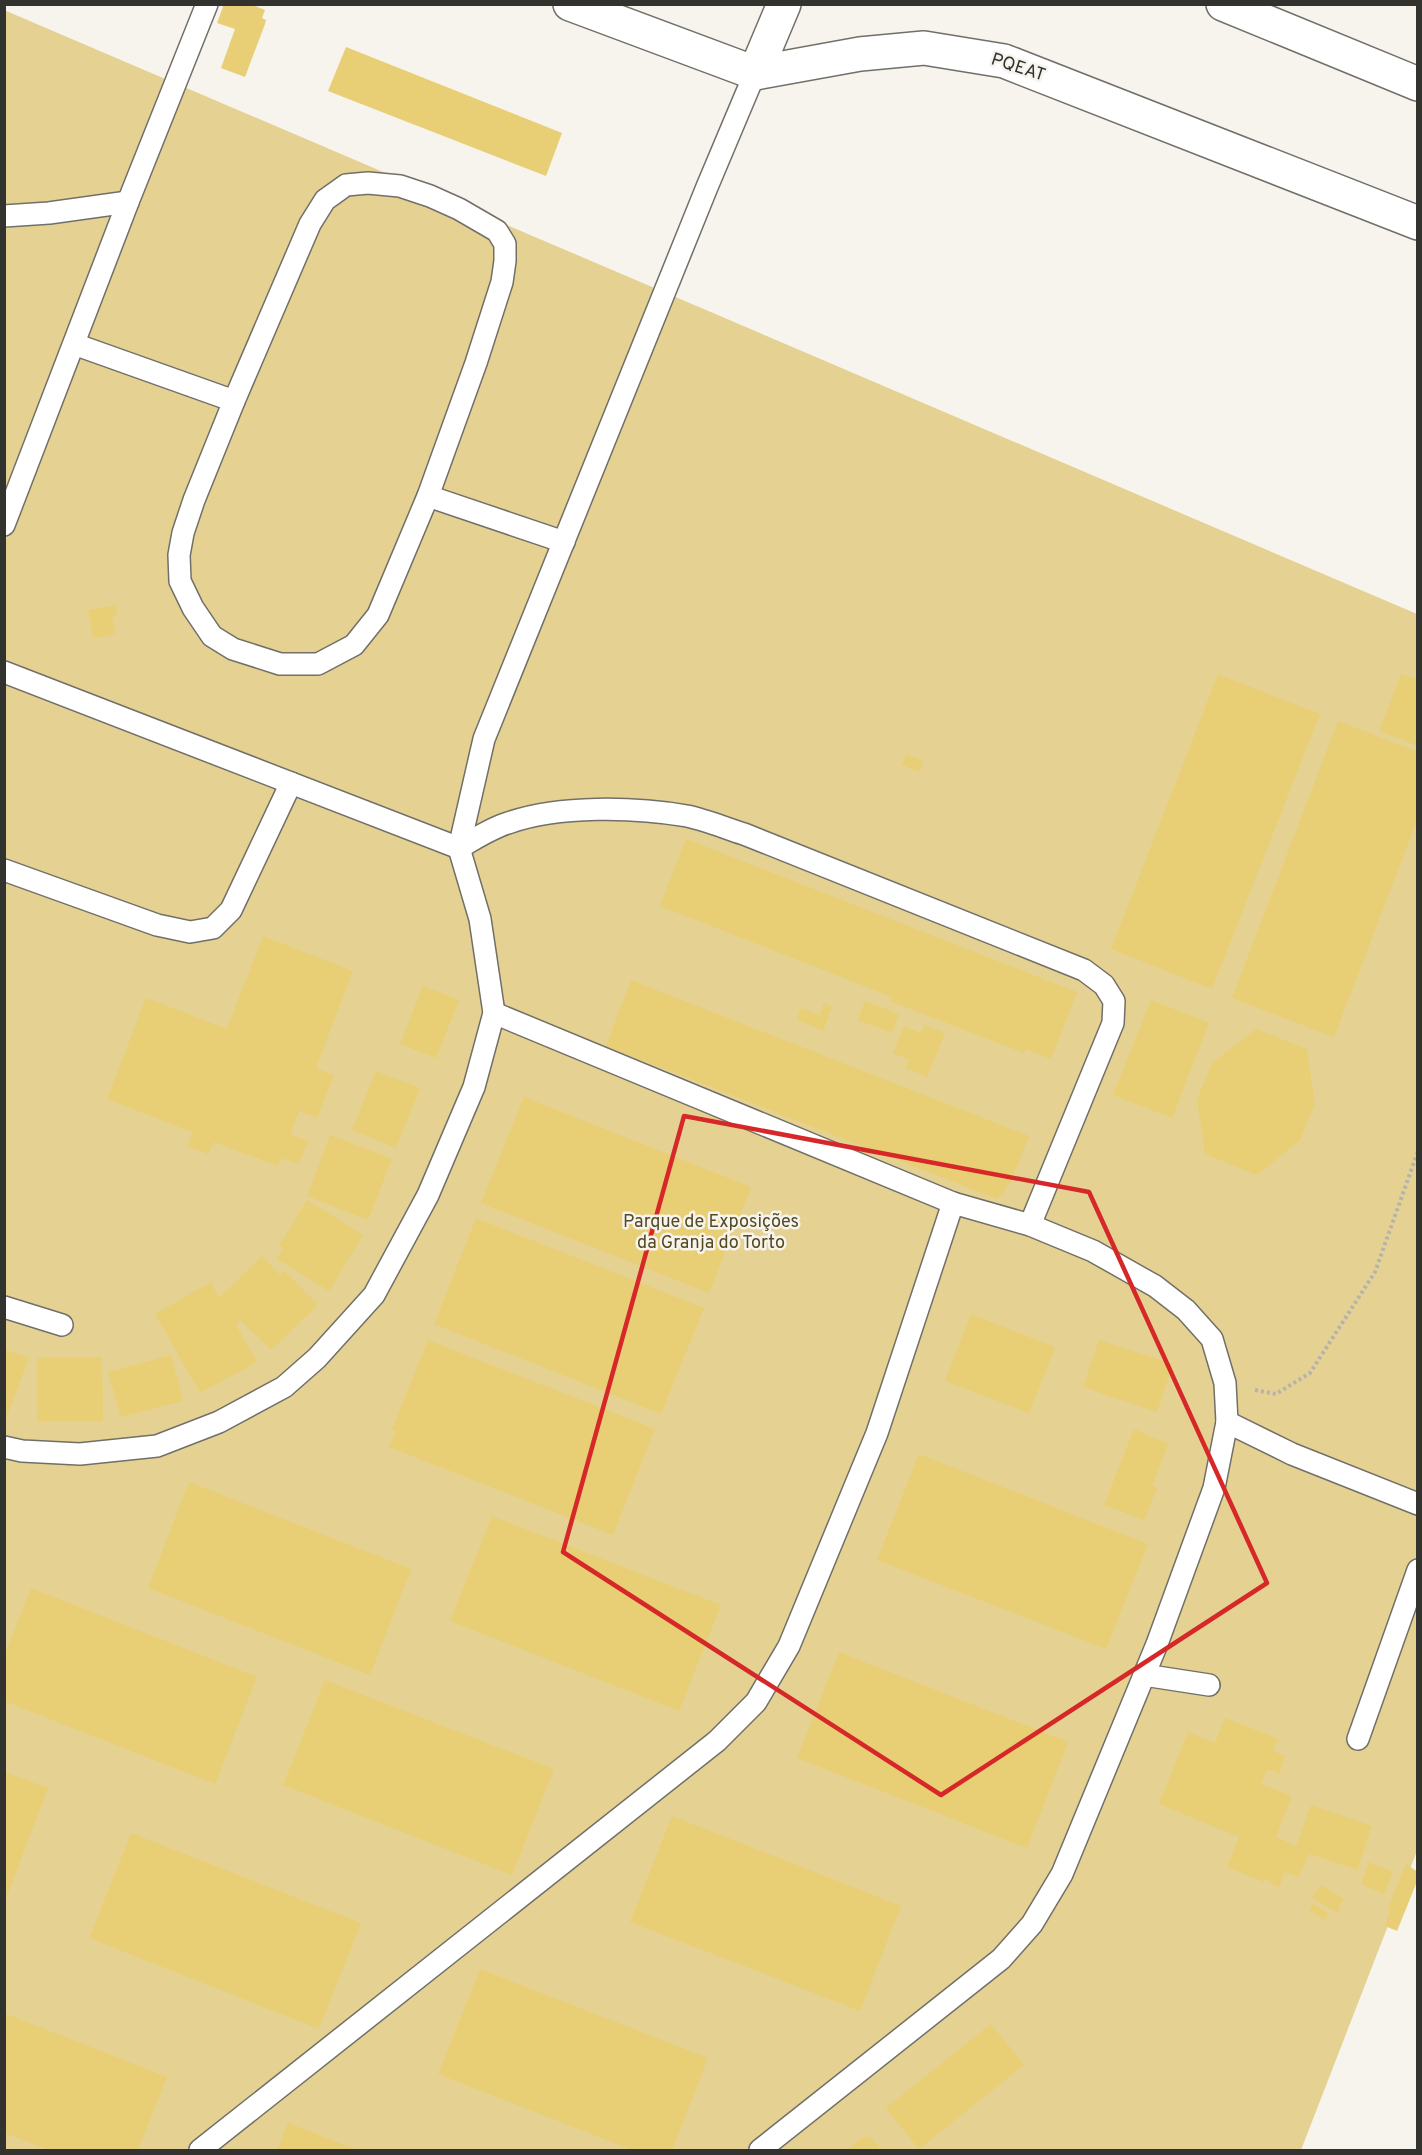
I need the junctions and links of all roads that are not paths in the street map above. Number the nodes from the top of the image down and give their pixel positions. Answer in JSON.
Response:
{"nodes":[{"id":1,"x":207,"y":4,"type":"edge"},
{"id":2,"x":570,"y":4,"type":"edge"},
{"id":3,"x":784,"y":4,"type":"edge"},
{"id":4,"x":1222,"y":4,"type":"edge"},
{"id":5,"x":755,"y":73,"type":"junction"},
{"id":6,"x":1418,"y":84,"type":"edge"},
{"id":7,"x":128,"y":202,"type":"junction"},
{"id":8,"x":4,"y":216,"type":"edge"},
{"id":9,"x":1418,"y":223,"type":"edge"},
{"id":10,"x":74,"y":344,"type":"junction"},
{"id":11,"x":234,"y":401,"type":"junction"},
{"id":12,"x":428,"y":496,"type":"junction"},
{"id":13,"x":4,"y":525,"type":"edge"},
{"id":14,"x":564,"y":542,"type":"junction"},
{"id":15,"x":4,"y":672,"type":"edge"},
{"id":16,"x":291,"y":783,"type":"junction"},
{"id":17,"x":459,"y":848,"type":"junction"},
{"id":18,"x":4,"y":870,"type":"edge"},
{"id":19,"x":494,"y":1013,"type":"junction"},
{"id":20,"x":953,"y":1203,"type":"junction"},
{"id":21,"x":1030,"y":1225,"type":"junction"},
{"id":22,"x":4,"y":1307,"type":"edge"},
{"id":23,"x":62,"y":1325,"type":"dead end"},
{"id":24,"x":1227,"y":1422,"type":"junction"},
{"id":25,"x":13,"y":1449,"type":"edge"},
{"id":26,"x":4,"y":1464,"type":"edge"},
{"id":27,"x":1418,"y":1504,"type":"edge"},
{"id":28,"x":1418,"y":1570,"type":"edge"},
{"id":29,"x":1144,"y":1675,"type":"junction"},
{"id":30,"x":1209,"y":1685,"type":"dead end"},
{"id":31,"x":1358,"y":1739,"type":"dead end"},
{"id":32,"x":200,"y":2151,"type":"edge"},
{"id":33,"x":760,"y":2151,"type":"edge"}],
"edges":[{"from":1,"to":7,"type":"lane"},
{"from":2,"to":5,"type":"street"},
{"from":3,"to":5,"type":"street"},
{"from":4,"to":6,"type":"street"},
{"from":5,"to":9,"type":"street","name":"PQEAT"},
{"from":5,"to":14,"type":"lane"},
{"from":7,"to":8,"type":"lane"},
{"from":7,"to":10,"type":"lane"},
{"from":10,"to":11,"type":"lane"},
{"from":10,"to":13,"type":"lane"},
{"from":11,"to":12,"type":"lane"},
{"from":11,"to":12,"type":"lane"},
{"from":12,"to":14,"type":"lane"},
{"from":14,"to":17,"type":"lane"},
{"from":15,"to":16,"type":"lane"},
{"from":16,"to":17,"type":"lane"},
{"from":16,"to":18,"type":"lane"},
{"from":17,"to":19,"type":"lane"},
{"from":17,"to":21,"type":"lane"},
{"from":19,"to":20,"type":"lane"},
{"from":19,"to":25,"type":"lane"},
{"from":20,"to":21,"type":"lane"},
{"from":20,"to":32,"type":"lane"},
{"from":21,"to":24,"type":"lane"},
{"from":22,"to":23,"type":"lane"},
{"from":24,"to":27,"type":"lane"},
{"from":24,"to":29,"type":"lane"},
{"from":25,"to":26,"type":"lane"},
{"from":28,"to":31,"type":"lane"},
{"from":29,"to":30,"type":"lane"},
{"from":29,"to":33,"type":"lane"}]}
